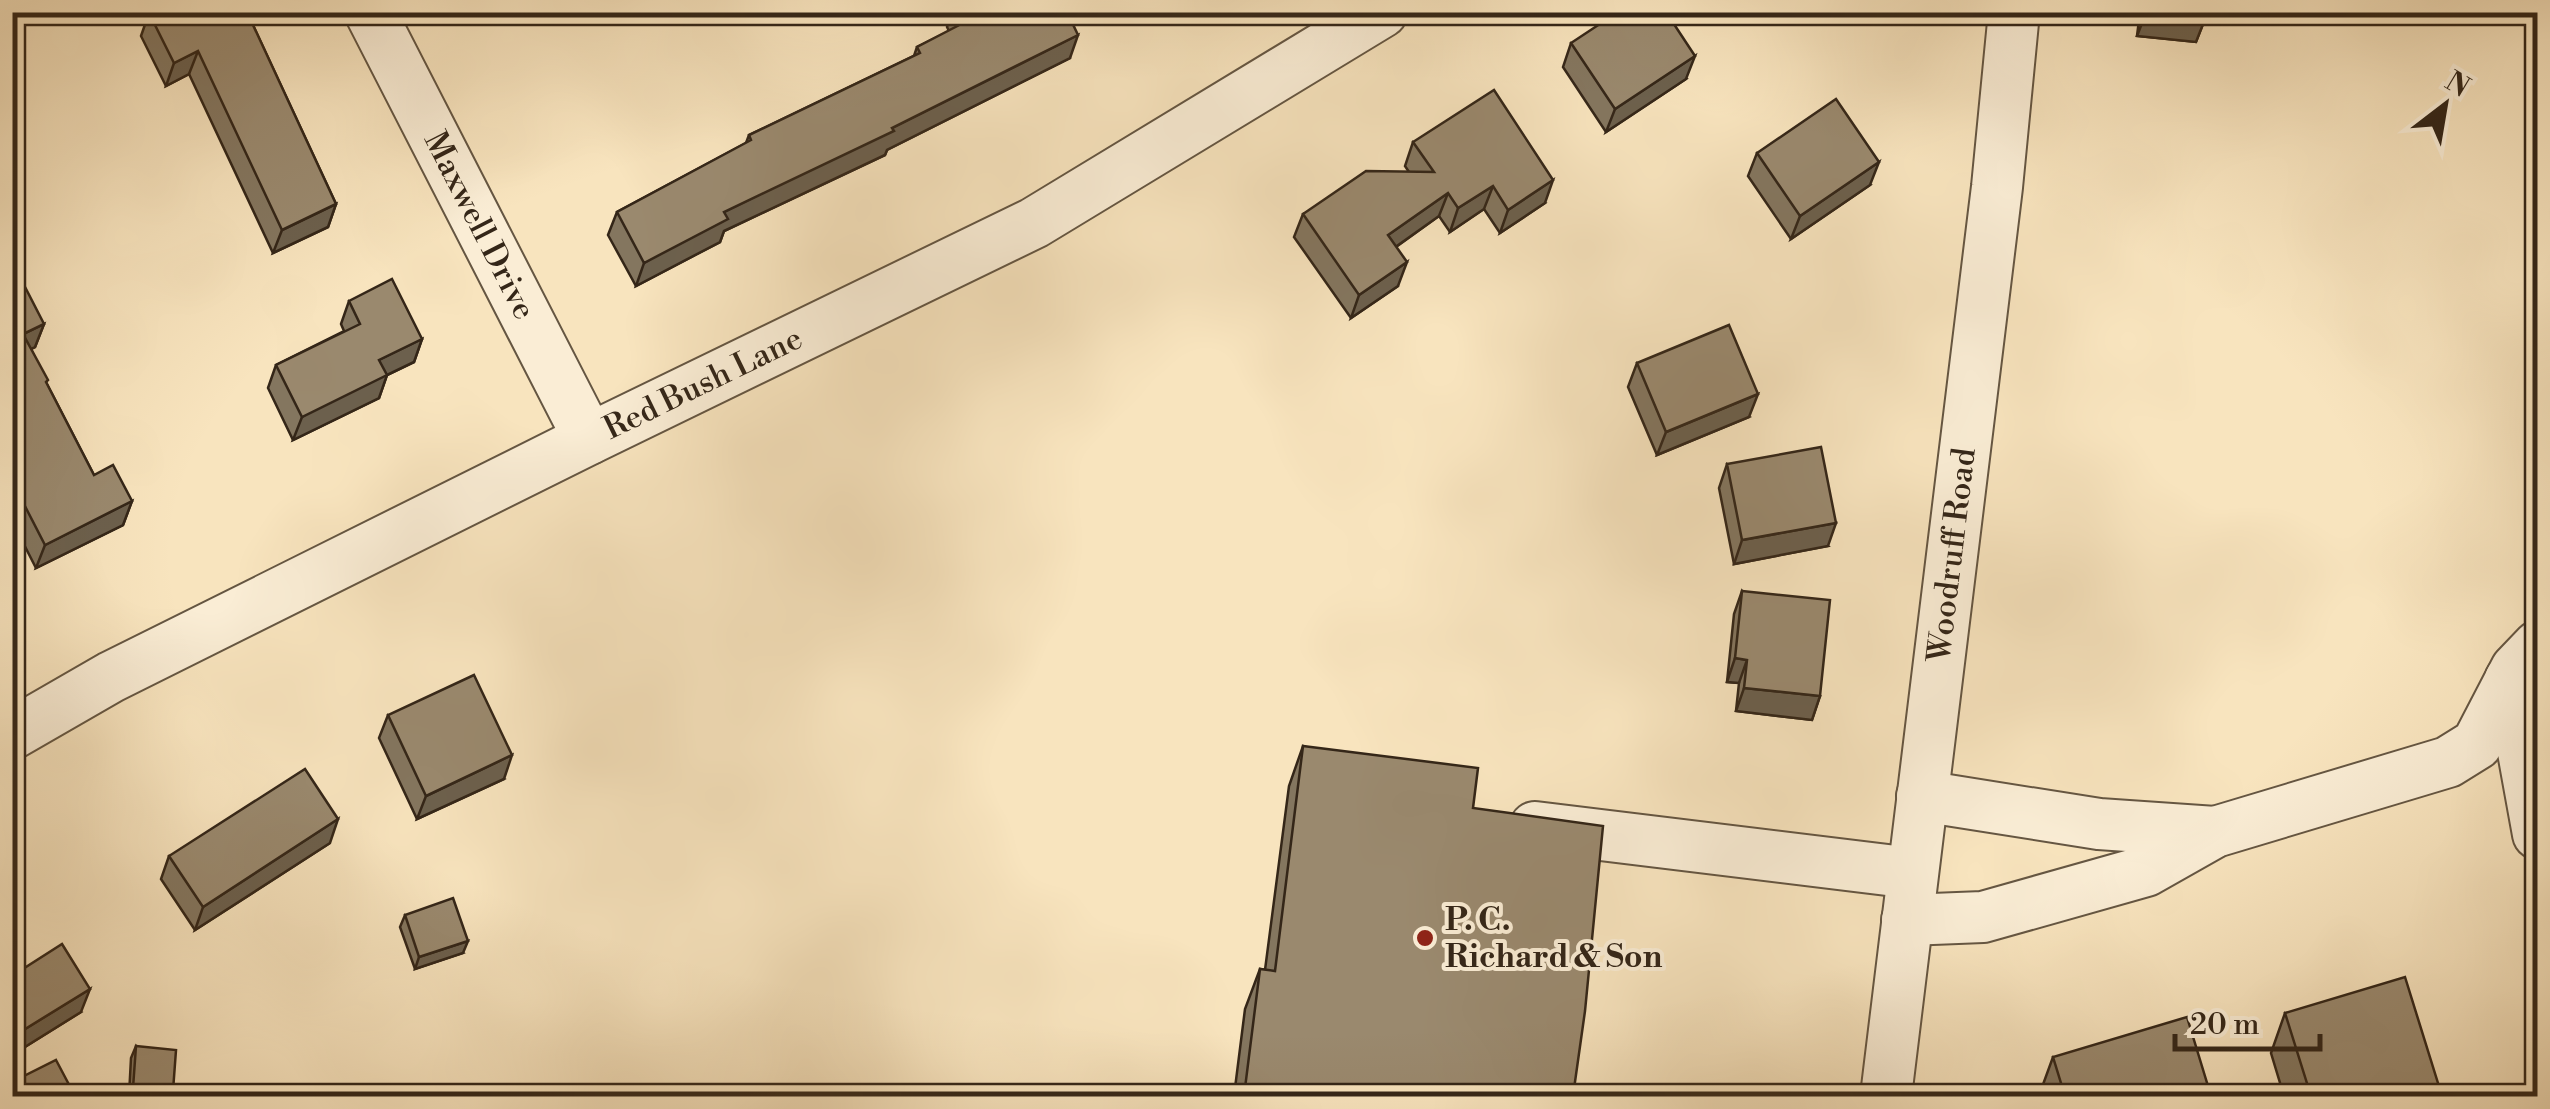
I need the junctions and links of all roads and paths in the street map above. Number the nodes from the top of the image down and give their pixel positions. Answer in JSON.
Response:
{"nodes":[{"id":1,"x":370,"y":12,"type":"edge"},
{"id":2,"x":1382,"y":12,"type":"edge"},
{"id":3,"x":2014,"y":12,"type":"edge"},
{"id":4,"x":589,"y":439,"type":"junction"},
{"id":5,"x":2524,"y":663,"type":"edge"},
{"id":6,"x":12,"y":734,"type":"edge"},
{"id":7,"x":1922,"y":796,"type":"junction"},
{"id":8,"x":1508,"y":824,"type":"edge"},
{"id":9,"x":2215,"y":832,"type":"junction"},
{"id":10,"x":2538,"y":834,"type":"edge"},
{"id":11,"x":1910,"y":897,"type":"junction"},
{"id":12,"x":1886,"y":1096,"type":"edge"}],
"edges":[{"from":1,"to":4,"type":"street","name":"Maxwell Drive"},
{"from":2,"to":4,"type":"street","name":"Red Bush Lane"},
{"from":3,"to":7,"type":"street","name":"Woodruff Road"},
{"from":4,"to":6,"type":"street","name":"Red Bush Lane"},
{"from":5,"to":9,"type":"street"},
{"from":5,"to":10,"type":"street"},
{"from":7,"to":9,"type":"street"},
{"from":7,"to":11,"type":"street","name":"Woodruff Road"},
{"from":8,"to":11,"type":"street"},
{"from":9,"to":11,"type":"street"},
{"from":11,"to":12,"type":"street","name":"Woodruff Road"}]}
